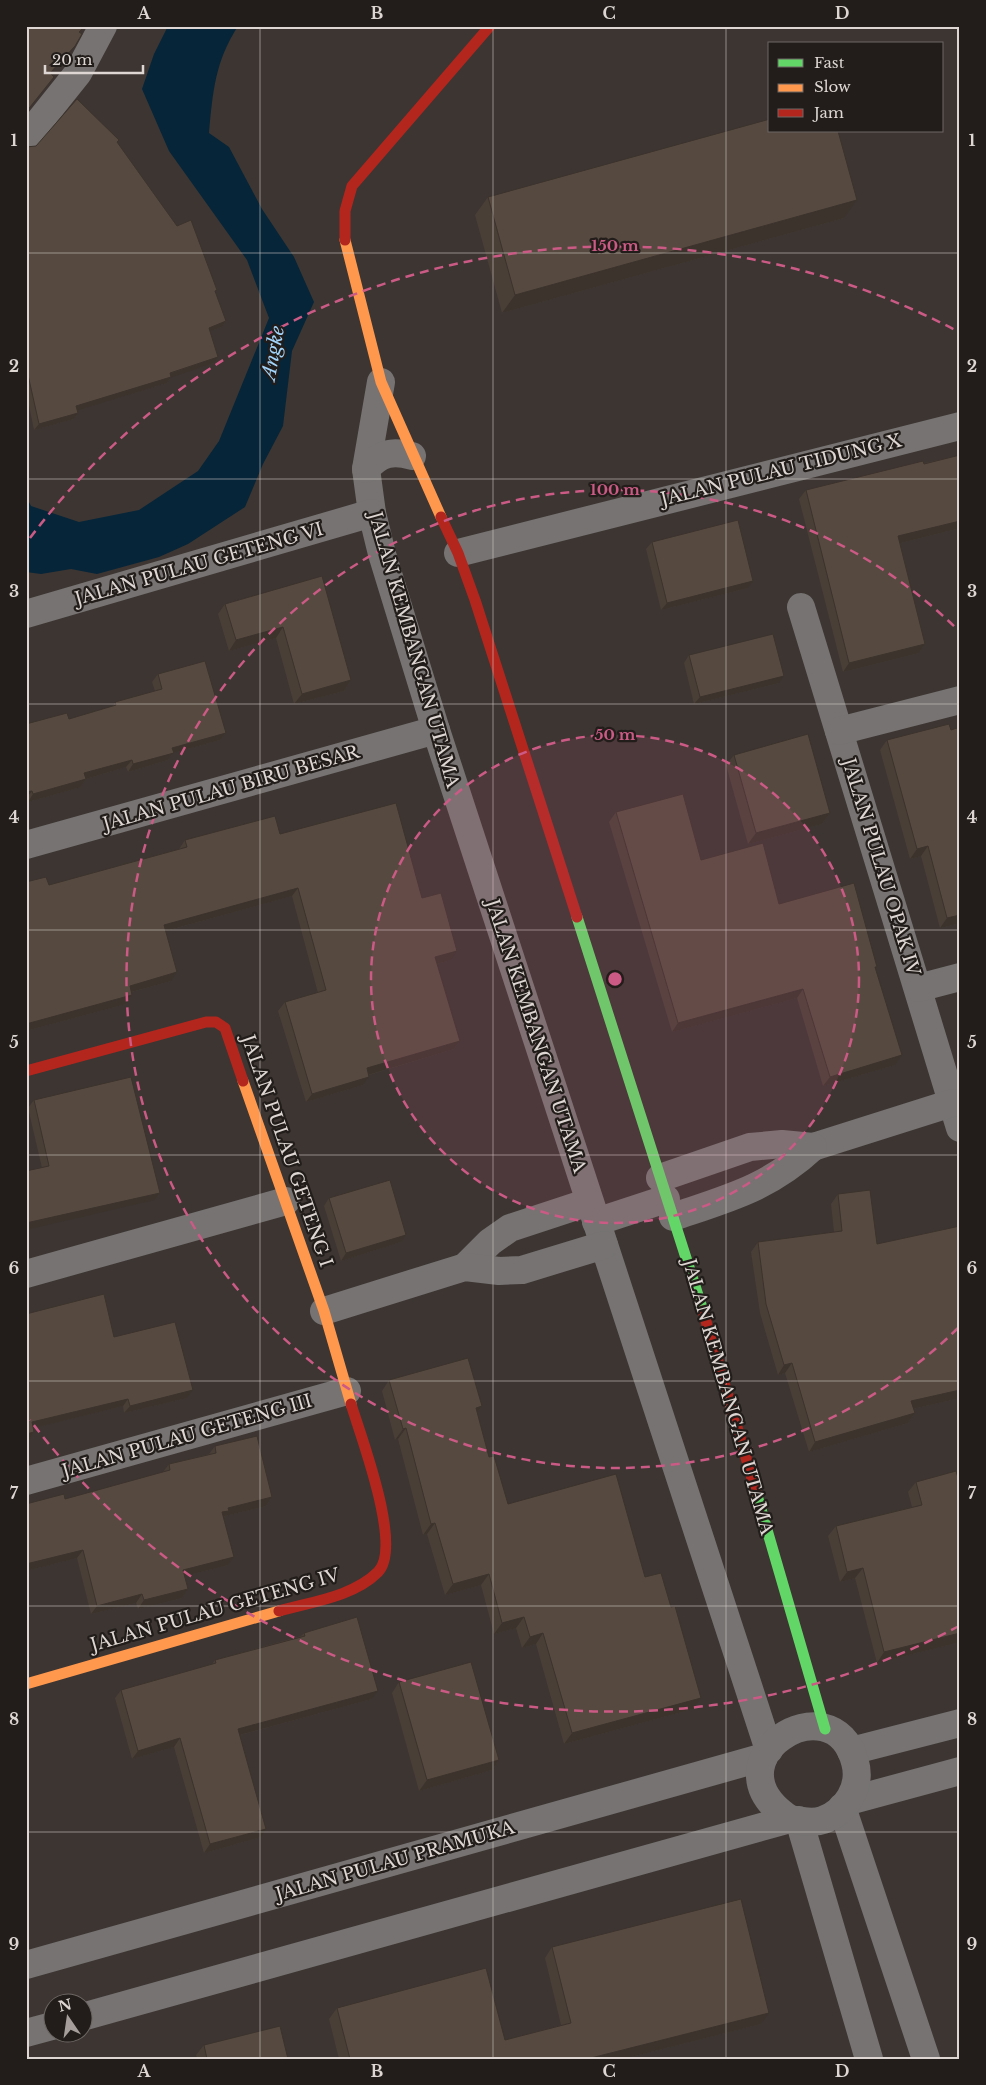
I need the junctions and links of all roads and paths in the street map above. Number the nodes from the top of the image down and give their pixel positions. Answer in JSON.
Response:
{"nodes":[{"id":1,"x":103,"y":26,"type":"edge"},
{"id":2,"x":490,"y":26,"type":"edge"},
{"id":3,"x":26,"y":138,"type":"edge"},
{"id":4,"x":381,"y":382,"type":"junction"},
{"id":5,"x":960,"y":426,"type":"edge"},
{"id":6,"x":412,"y":456,"type":"junction"},
{"id":7,"x":366,"y":469,"type":"junction"},
{"id":8,"x":372,"y":513,"type":"junction"},
{"id":9,"x":458,"y":553,"type":"junction"},
{"id":10,"x":801,"y":607,"type":"dead end"},
{"id":11,"x":26,"y":614,"type":"edge"},
{"id":12,"x":960,"y":700,"type":"edge"},
{"id":13,"x":436,"y":730,"type":"junction"},
{"id":14,"x":839,"y":731,"type":"junction"},
{"id":15,"x":26,"y":845,"type":"edge"},
{"id":16,"x":960,"y":977,"type":"edge"},
{"id":17,"x":918,"y":988,"type":"junction"},
{"id":18,"x":26,"y":1071,"type":"edge"},
{"id":19,"x":952,"y":1102,"type":"junction"},
{"id":20,"x":960,"y":1128,"type":"edge"},
{"id":21,"x":813,"y":1147,"type":"junction"},
{"id":22,"x":667,"y":1198,"type":"junction"},
{"id":23,"x":286,"y":1201,"type":"junction"},
{"id":24,"x":596,"y":1223,"type":"junction"},
{"id":25,"x":465,"y":1267,"type":"junction"},
{"id":26,"x":26,"y":1274,"type":"edge"},
{"id":27,"x":324,"y":1311,"type":"junction"},
{"id":28,"x":347,"y":1391,"type":"junction"},
{"id":29,"x":26,"y":1481,"type":"edge"},
{"id":30,"x":26,"y":1684,"type":"edge"},
{"id":31,"x":960,"y":1723,"type":"edge"},
{"id":32,"x":826,"y":1729,"type":"junction"},
{"id":33,"x":851,"y":1751,"type":"junction"},
{"id":34,"x":766,"y":1754,"type":"junction"},
{"id":35,"x":960,"y":1771,"type":"edge"},
{"id":36,"x":846,"y":1804,"type":"junction"},
{"id":37,"x":794,"y":1819,"type":"junction"},
{"id":38,"x":26,"y":1964,"type":"edge"},
{"id":39,"x":92,"y":2014,"type":"edge"},
{"id":40,"x":42,"y":2029,"type":"edge"},
{"id":41,"x":26,"y":2033,"type":"edge"},
{"id":42,"x":869,"y":2059,"type":"edge"},
{"id":43,"x":926,"y":2059,"type":"edge"}],
"edges":[{"from":1,"to":3,"type":"street"},
{"from":2,"to":4,"type":"street"},
{"from":4,"to":6,"type":"street","name":"JALAN KEMBANGAN UTAMA"},
{"from":4,"to":7,"type":"street","name":"JALAN KEMBANGAN UTAMA"},
{"from":5,"to":9,"type":"street","name":"JALAN PULAU TIDUNG X"},
{"from":6,"to":7,"type":"street"},
{"from":6,"to":9,"type":"street","name":"JALAN KEMBANGAN UTAMA"},
{"from":7,"to":8,"type":"street","name":"JALAN KEMBANGAN UTAMA"},
{"from":8,"to":11,"type":"street","name":"JALAN PULAU GETENG VI"},
{"from":8,"to":13,"type":"street","name":"JALAN KEMBANGAN UTAMA"},
{"from":9,"to":22,"type":"street","name":"JALAN KEMBANGAN UTAMA"},
{"from":10,"to":14,"type":"street","name":"JALAN PULAU OPAK IV"},
{"from":12,"to":14,"type":"street"},
{"from":13,"to":15,"type":"street","name":"JALAN PULAU BIRU BESAR"},
{"from":13,"to":24,"type":"street","name":"JALAN KEMBANGAN UTAMA"},
{"from":14,"to":17,"type":"street","name":"JALAN PULAU OPAK IV"},
{"from":16,"to":17,"type":"street"},
{"from":17,"to":19,"type":"street","name":"JALAN PULAU OPAK IV"},
{"from":18,"to":23,"type":"street","name":"JALAN PULAU GETENG I"},
{"from":19,"to":20,"type":"street","name":"JALAN PULAU OPAK IV"},
{"from":19,"to":21,"type":"street"},
{"from":21,"to":22,"type":"street"},
{"from":21,"to":22,"type":"street"},
{"from":22,"to":24,"type":"street"},
{"from":22,"to":32,"type":"street","name":"JALAN KEMBANGAN UTAMA"},
{"from":23,"to":26,"type":"street"},
{"from":23,"to":27,"type":"street","name":"JALAN PULAU GETENG I"},
{"from":24,"to":25,"type":"street"},
{"from":24,"to":25,"type":"street"},
{"from":24,"to":34,"type":"street","name":"JALAN KEMBANGAN UTAMA"},
{"from":25,"to":27,"type":"street"},
{"from":27,"to":28,"type":"street","name":"JALAN PULAU GETENG IV"},
{"from":28,"to":29,"type":"street","name":"JALAN PULAU GETENG III"},
{"from":28,"to":30,"type":"street","name":"JALAN PULAU GETENG IV"},
{"from":31,"to":33,"type":"street"},
{"from":32,"to":33,"type":"street"},
{"from":32,"to":34,"type":"street"},
{"from":33,"to":36,"type":"street"},
{"from":34,"to":37,"type":"street"},
{"from":34,"to":38,"type":"street","name":"JALAN PULAU PRAMUKA"},
{"from":35,"to":36,"type":"street"},
{"from":36,"to":37,"type":"street"},
{"from":36,"to":43,"type":"street"},
{"from":37,"to":39,"type":"street"},
{"from":37,"to":42,"type":"street"},
{"from":40,"to":41,"type":"street"}]}
